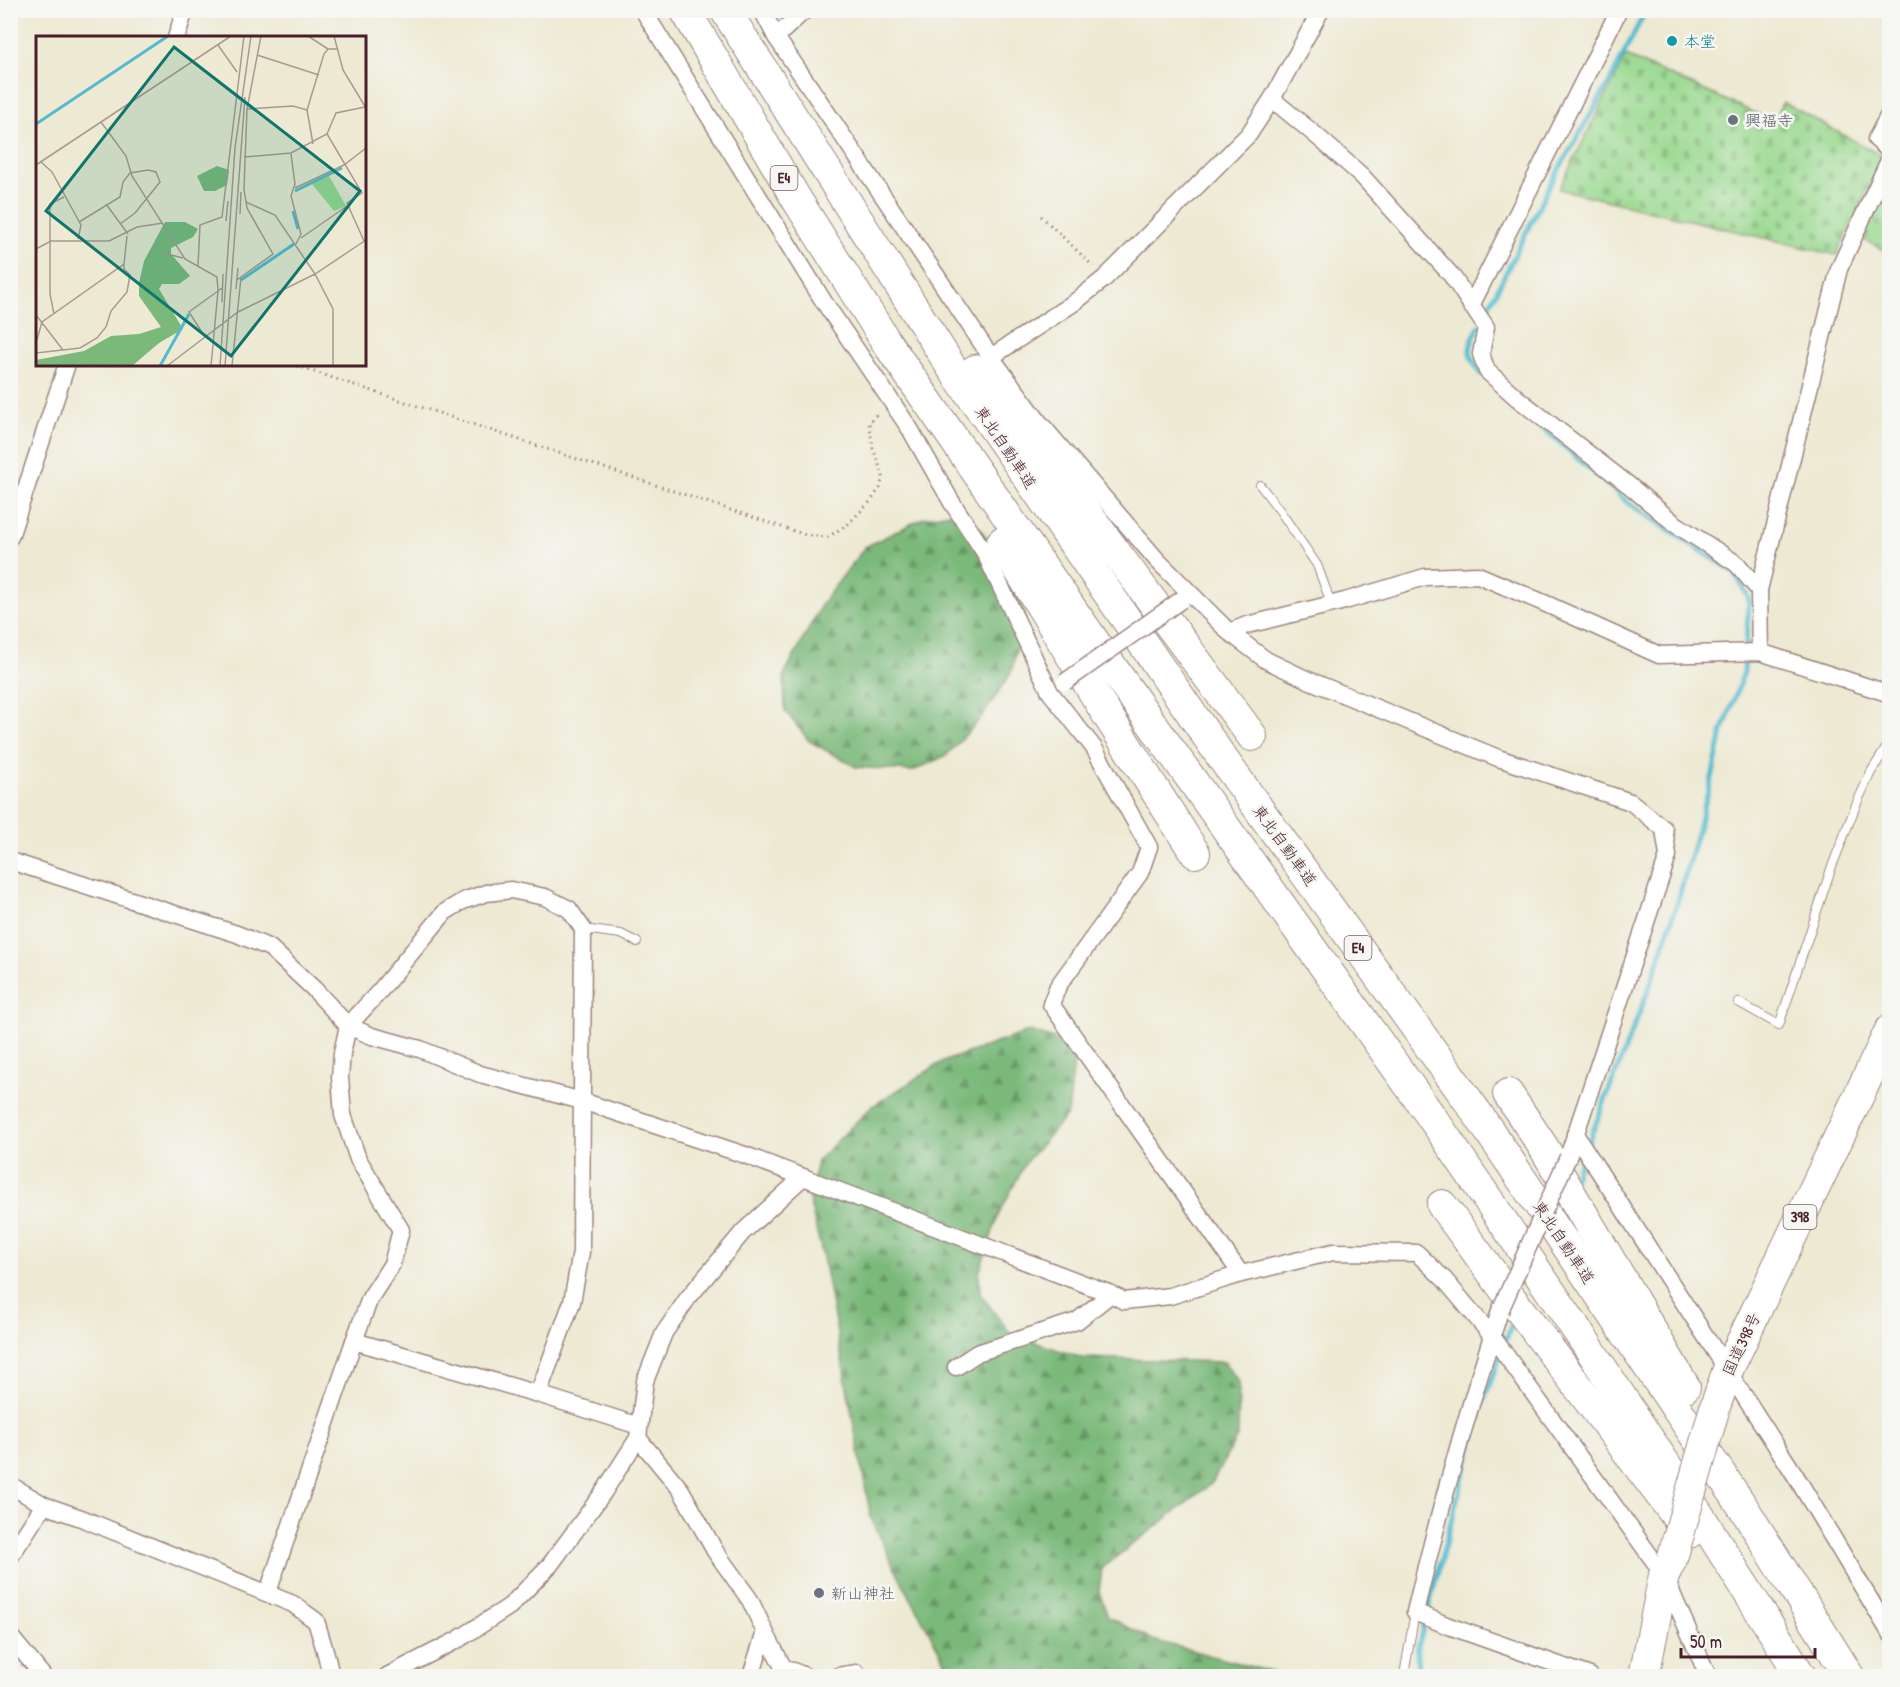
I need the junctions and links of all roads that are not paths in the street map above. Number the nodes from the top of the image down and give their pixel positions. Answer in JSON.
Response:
{"nodes":[{"id":1,"x":185,"y":10,"type":"edge"},
{"id":2,"x":643,"y":10,"type":"edge"},
{"id":3,"x":685,"y":10,"type":"edge"},
{"id":4,"x":725,"y":10,"type":"edge"},
{"id":5,"x":762,"y":10,"type":"edge"},
{"id":6,"x":806,"y":10,"type":"edge"},
{"id":7,"x":1321,"y":10,"type":"edge"},
{"id":8,"x":1619,"y":10,"type":"edge"},
{"id":9,"x":177,"y":36,"type":"edge"},
{"id":10,"x":776,"y":37,"type":"junction"},
{"id":11,"x":1272,"y":99,"type":"junction"},
{"id":12,"x":1890,"y":113,"type":"edge"},
{"id":13,"x":1890,"y":151,"type":"edge"},
{"id":14,"x":1890,"y":158,"type":"edge"},
{"id":15,"x":859,"y":224,"type":"junction"},
{"id":16,"x":1473,"y":309,"type":"junction"},
{"id":17,"x":887,"y":343,"type":"junction"},
{"id":18,"x":991,"y":357,"type":"junction"},
{"id":19,"x":66,"y":366,"type":"edge"},
{"id":20,"x":1260,"y":485,"type":"dead end"},
{"id":21,"x":10,"y":537,"type":"edge"},
{"id":22,"x":1759,"y":590,"type":"junction"},
{"id":23,"x":1186,"y":596,"type":"junction"},
{"id":24,"x":1331,"y":603,"type":"junction"},
{"id":25,"x":1229,"y":632,"type":"junction"},
{"id":26,"x":1759,"y":652,"type":"junction"},
{"id":27,"x":1050,"y":692,"type":"junction"},
{"id":28,"x":1890,"y":694,"type":"edge"},
{"id":29,"x":1252,"y":736,"type":"dead end"},
{"id":30,"x":1890,"y":741,"type":"edge"},
{"id":31,"x":1195,"y":853,"type":"dead end"},
{"id":32,"x":10,"y":861,"type":"edge"},
{"id":33,"x":583,"y":929,"type":"junction"},
{"id":34,"x":637,"y":942,"type":"dead end"},
{"id":35,"x":1738,"y":1002,"type":"dead end"},
{"id":36,"x":348,"y":1026,"type":"junction"},
{"id":37,"x":1890,"y":1030,"type":"edge"},
{"id":38,"x":1508,"y":1094,"type":"dead end"},
{"id":39,"x":582,"y":1101,"type":"junction"},
{"id":40,"x":1575,"y":1134,"type":"junction"},
{"id":41,"x":802,"y":1177,"type":"junction"},
{"id":42,"x":1442,"y":1205,"type":"dead end"},
{"id":43,"x":1241,"y":1274,"type":"junction"},
{"id":44,"x":1111,"y":1294,"type":"junction"},
{"id":45,"x":1495,"y":1340,"type":"junction"},
{"id":46,"x":354,"y":1341,"type":"junction"},
{"id":47,"x":956,"y":1367,"type":"dead end"},
{"id":48,"x":1727,"y":1372,"type":"junction"},
{"id":49,"x":538,"y":1394,"type":"junction"},
{"id":50,"x":638,"y":1432,"type":"junction"},
{"id":51,"x":10,"y":1485,"type":"edge"},
{"id":52,"x":44,"y":1505,"type":"junction"},
{"id":53,"x":10,"y":1557,"type":"edge"},
{"id":54,"x":1668,"y":1567,"type":"junction"},
{"id":55,"x":268,"y":1593,"type":"junction"},
{"id":56,"x":1810,"y":1612,"type":"junction"},
{"id":57,"x":1418,"y":1613,"type":"junction"},
{"id":58,"x":765,"y":1632,"type":"junction"},
{"id":59,"x":1890,"y":1633,"type":"edge"},
{"id":60,"x":10,"y":1636,"type":"edge"},
{"id":61,"x":1801,"y":1676,"type":"edge"},
{"id":62,"x":43,"y":1677,"type":"edge"},
{"id":63,"x":331,"y":1677,"type":"edge"},
{"id":64,"x":387,"y":1677,"type":"edge"},
{"id":65,"x":751,"y":1677,"type":"edge"},
{"id":66,"x":805,"y":1677,"type":"edge"},
{"id":67,"x":838,"y":1677,"type":"edge"},
{"id":68,"x":859,"y":1677,"type":"edge"},
{"id":69,"x":1406,"y":1677,"type":"edge"},
{"id":70,"x":1590,"y":1677,"type":"edge"},
{"id":71,"x":1644,"y":1677,"type":"edge"},
{"id":72,"x":1708,"y":1677,"type":"edge"},
{"id":73,"x":1849,"y":1677,"type":"edge"}],
"edges":[{"from":1,"to":9,"type":"street"},
{"from":2,"to":27,"type":"street"},
{"from":3,"to":17,"type":"highway","number":"E4"},
{"from":4,"to":15,"type":"highway","name":"東北自動車道","number":"E4"},
{"from":5,"to":10,"type":"street"},
{"from":6,"to":10,"type":"street"},
{"from":7,"to":11,"type":"street"},
{"from":8,"to":16,"type":"street"},
{"from":10,"to":18,"type":"street"},
{"from":11,"to":16,"type":"street"},
{"from":11,"to":18,"type":"street"},
{"from":12,"to":13,"type":"street"},
{"from":14,"to":22,"type":"street"},
{"from":15,"to":29,"type":"highway"},
{"from":15,"to":56,"type":"highway","name":"東北自動車道","number":"E4"},
{"from":16,"to":22,"type":"street"},
{"from":17,"to":31,"type":"highway"},
{"from":17,"to":61,"type":"highway","number":"E4"},
{"from":18,"to":23,"type":"street"},
{"from":19,"to":21,"type":"street"},
{"from":20,"to":24,"type":"lane"},
{"from":22,"to":26,"type":"street"},
{"from":23,"to":25,"type":"street"},
{"from":23,"to":27,"type":"street","bridge":true},
{"from":24,"to":25,"type":"street"},
{"from":24,"to":26,"type":"street"},
{"from":25,"to":40,"type":"street"},
{"from":26,"to":28,"type":"street"},
{"from":27,"to":43,"type":"street"},
{"from":30,"to":35,"type":"lane"},
{"from":32,"to":36,"type":"street"},
{"from":33,"to":34,"type":"lane"},
{"from":33,"to":36,"type":"street"},
{"from":33,"to":39,"type":"street"},
{"from":36,"to":39,"type":"street"},
{"from":36,"to":46,"type":"street"},
{"from":37,"to":48,"type":"highway","name":"国道398号","number":"398"},
{"from":38,"to":56,"type":"highway"},
{"from":39,"to":41,"type":"street"},
{"from":39,"to":49,"type":"street"},
{"from":40,"to":45,"type":"street","bridge":true},
{"from":40,"to":48,"type":"street"},
{"from":41,"to":44,"type":"street"},
{"from":41,"to":50,"type":"street"},
{"from":42,"to":61,"type":"highway"},
{"from":43,"to":44,"type":"street"},
{"from":43,"to":45,"type":"street"},
{"from":44,"to":47,"type":"street"},
{"from":45,"to":54,"type":"street"},
{"from":45,"to":57,"type":"street"},
{"from":46,"to":49,"type":"street"},
{"from":46,"to":55,"type":"street"},
{"from":48,"to":54,"type":"highway","name":"国道398号","number":"398","bridge":true},
{"from":48,"to":59,"type":"street"},
{"from":49,"to":50,"type":"street"},
{"from":50,"to":58,"type":"street"},
{"from":50,"to":64,"type":"street"},
{"from":51,"to":52,"type":"street"},
{"from":52,"to":53,"type":"street"},
{"from":52,"to":55,"type":"street"},
{"from":54,"to":71,"type":"highway","name":"国道398号","number":"398"},
{"from":54,"to":72,"type":"street"},
{"from":55,"to":63,"type":"street"},
{"from":56,"to":73,"type":"highway","name":"東北自動車道","number":"E4"},
{"from":57,"to":69,"type":"lane"},
{"from":57,"to":70,"type":"street"},
{"from":58,"to":65,"type":"street"},
{"from":58,"to":66,"type":"street"},
{"from":60,"to":62,"type":"street"},
{"from":67,"to":68,"type":"street"}]}
